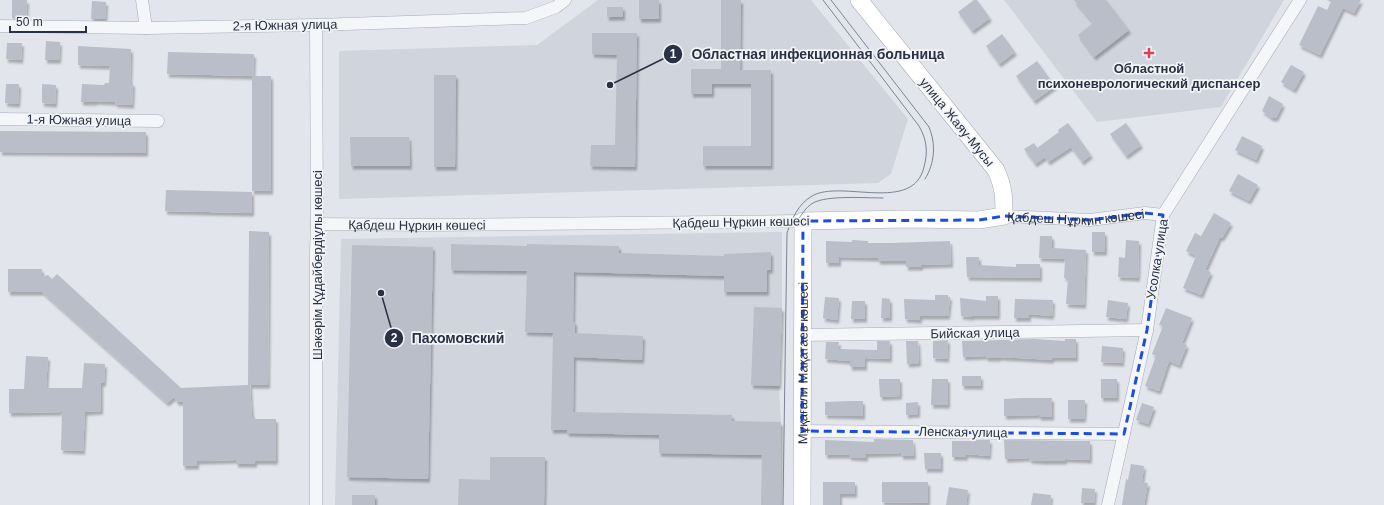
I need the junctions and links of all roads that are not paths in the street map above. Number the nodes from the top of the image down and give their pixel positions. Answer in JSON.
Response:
{"nodes":[{"id":1,"x":142,"y":0,"type":"edge"},
{"id":2,"x":565,"y":0,"type":"edge"},
{"id":3,"x":859,"y":0,"type":"edge"},
{"id":4,"x":1300,"y":0,"type":"edge"},
{"id":5,"x":316,"y":25,"type":"junction"},
{"id":6,"x":0,"y":26,"type":"edge"},
{"id":7,"x":146,"y":28,"type":"junction"},
{"id":8,"x":0,"y":119,"type":"edge"},
{"id":9,"x":158,"y":121,"type":"dead end"},
{"id":10,"x":1163,"y":215,"type":"junction"},
{"id":11,"x":1004,"y":216,"type":"junction"},
{"id":12,"x":803,"y":221,"type":"junction"},
{"id":13,"x":318,"y":224,"type":"junction"},
{"id":14,"x":1147,"y":330,"type":"junction"},
{"id":15,"x":803,"y":335,"type":"junction"},
{"id":16,"x":802,"y":431,"type":"junction"},
{"id":17,"x":1124,"y":434,"type":"junction"},
{"id":18,"x":316,"y":505,"type":"edge"},
{"id":19,"x":802,"y":505,"type":"edge"},
{"id":20,"x":1108,"y":505,"type":"edge"}],
"edges":[{"from":1,"to":7,"type":"street"},
{"from":2,"to":5,"type":"street","name":"2-я Южная улица"},
{"from":3,"to":11,"type":"main road","name":"улица Жаяу-Мусы"},
{"from":4,"to":10,"type":"street","name":"Усолка улица"},
{"from":5,"to":7,"type":"street","name":"2-я Южная улица"},
{"from":5,"to":13,"type":"street","name":"Шәкәрім Құдайбердіұлы көшесі"},
{"from":6,"to":7,"type":"street","name":"2-я Южная улица"},
{"from":8,"to":9,"type":"street","name":"1-я Южная улица"},
{"from":10,"to":11,"type":"street","name":"Қабдеш Нұркин көшесі"},
{"from":10,"to":14,"type":"street","name":"Усолка улица"},
{"from":11,"to":12,"type":"main road","name":"Қабдеш Нұркин көшесі"},
{"from":12,"to":13,"type":"street","name":"Қабдеш Нұркин көшесі"},
{"from":12,"to":15,"type":"main road","name":"Мұқағали Мақатаев көшесі"},
{"from":13,"to":18,"type":"street","name":"Шәкәрім Құдайбердіұлы көшесі"},
{"from":14,"to":15,"type":"street","name":"Бийская улица"},
{"from":14,"to":17,"type":"street","name":"Усолка улица"},
{"from":15,"to":16,"type":"main road","name":"Мұқағали Мақатаев көшесі"},
{"from":16,"to":17,"type":"street","name":"Ленская улица"},
{"from":16,"to":19,"type":"main road","name":"Мұқағали Мақатаев көшесі"},
{"from":17,"to":20,"type":"street","name":"Усолка улица"}]}
